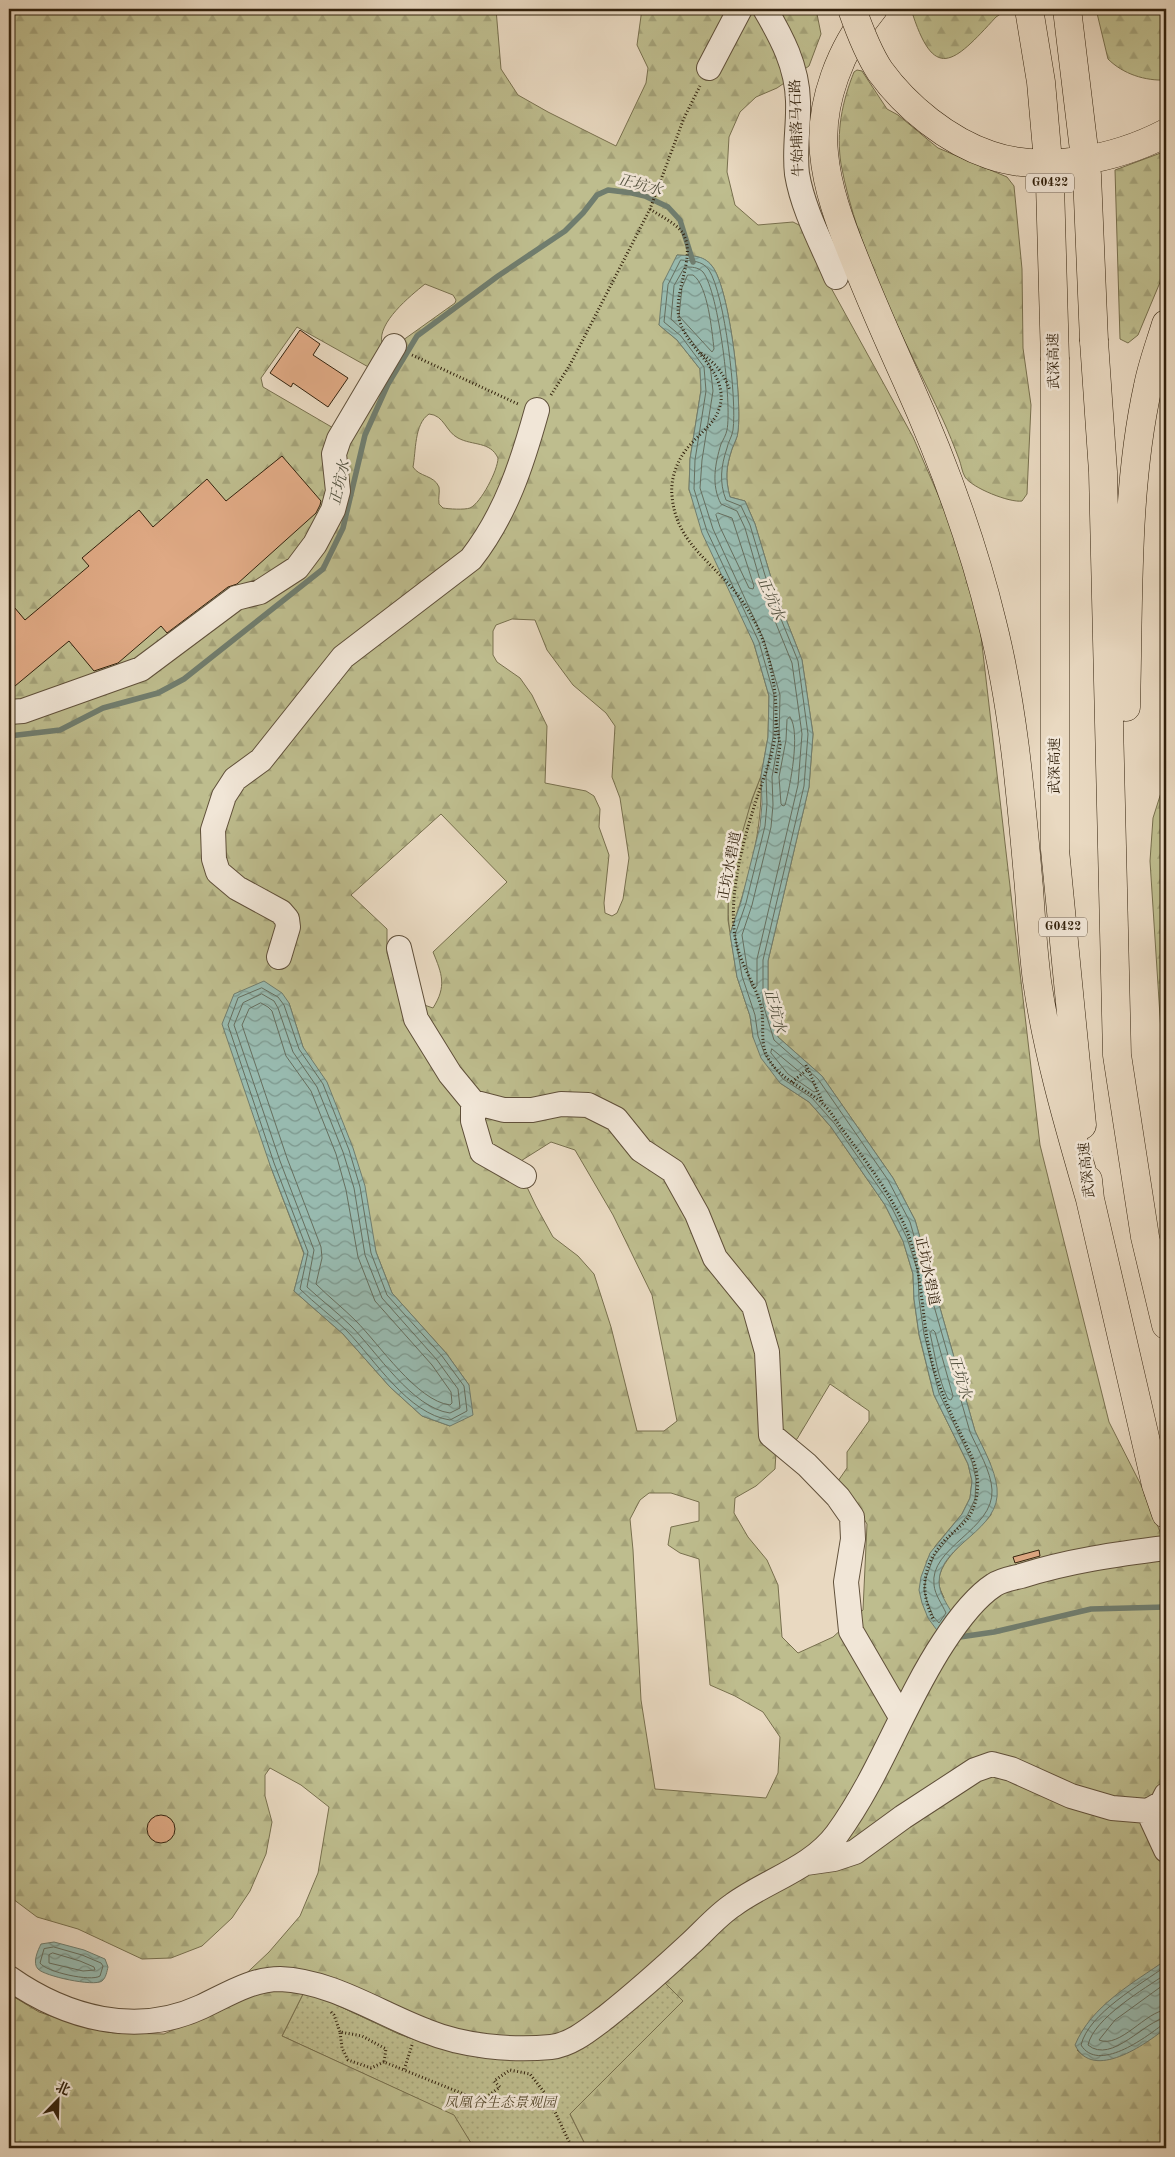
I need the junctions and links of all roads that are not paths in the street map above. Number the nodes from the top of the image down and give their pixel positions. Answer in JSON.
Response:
{"nodes":[{"id":1,"x":740,"y":9,"type":"edge"},
{"id":2,"x":765,"y":9,"type":"edge"},
{"id":3,"x":852,"y":9,"type":"edge"},
{"id":4,"x":873,"y":9,"type":"edge"},
{"id":5,"x":1029,"y":9,"type":"edge"},
{"id":6,"x":1067,"y":9,"type":"edge"},
{"id":7,"x":709,"y":68,"type":"road end"},
{"id":8,"x":1166,"y":133,"type":"edge"},
{"id":9,"x":836,"y":277,"type":"dead end"},
{"id":10,"x":1166,"y":324,"type":"edge"},
{"id":11,"x":394,"y":346,"type":"dead end"},
{"id":12,"x":537,"y":410,"type":"road end"},
{"id":13,"x":9,"y":712,"type":"edge"},
{"id":14,"x":399,"y":948,"type":"dead end"},
{"id":15,"x":279,"y":957,"type":"dead end"},
{"id":16,"x":1117,"y":1056,"type":"junction"},
{"id":17,"x":474,"y":1102,"type":"junction"},
{"id":18,"x":524,"y":1176,"type":"dead end"},
{"id":19,"x":1090,"y":1199,"type":"junction"},
{"id":20,"x":1166,"y":1325,"type":"edge"},
{"id":21,"x":1166,"y":1514,"type":"edge"},
{"id":22,"x":1166,"y":1548,"type":"edge"},
{"id":23,"x":901,"y":1717,"type":"junction"},
{"id":24,"x":1166,"y":1795,"type":"edge"},
{"id":25,"x":1148,"y":1811,"type":"junction"},
{"id":26,"x":1166,"y":1850,"type":"edge"},
{"id":27,"x":806,"y":1864,"type":"junction"},
{"id":28,"x":9,"y":1978,"type":"edge"}],
"edges":[{"from":1,"to":7,"type":"street"},
{"from":2,"to":9,"type":"street","name":"牛始埔落马石路"},
{"from":3,"to":8,"type":"highway","bridge":true},
{"from":4,"to":19,"type":"highway"},
{"from":5,"to":19,"type":"highway","name":"武深高速","number":"G0422","bridge":true},
{"from":6,"to":16,"type":"highway","number":"G0422","bridge":true},
{"from":10,"to":16,"type":"highway"},
{"from":11,"to":13,"type":"street"},
{"from":12,"to":15,"type":"street"},
{"from":14,"to":17,"type":"street"},
{"from":16,"to":20,"type":"highway","number":"G0422"},
{"from":17,"to":18,"type":"street"},
{"from":17,"to":23,"type":"street"},
{"from":19,"to":21,"type":"highway","name":"武深高速","number":"G0422"},
{"from":22,"to":23,"type":"street"},
{"from":23,"to":27,"type":"street"},
{"from":24,"to":25,"type":"street"},
{"from":25,"to":26,"type":"street"},
{"from":25,"to":27,"type":"street"},
{"from":27,"to":28,"type":"street"}]}
